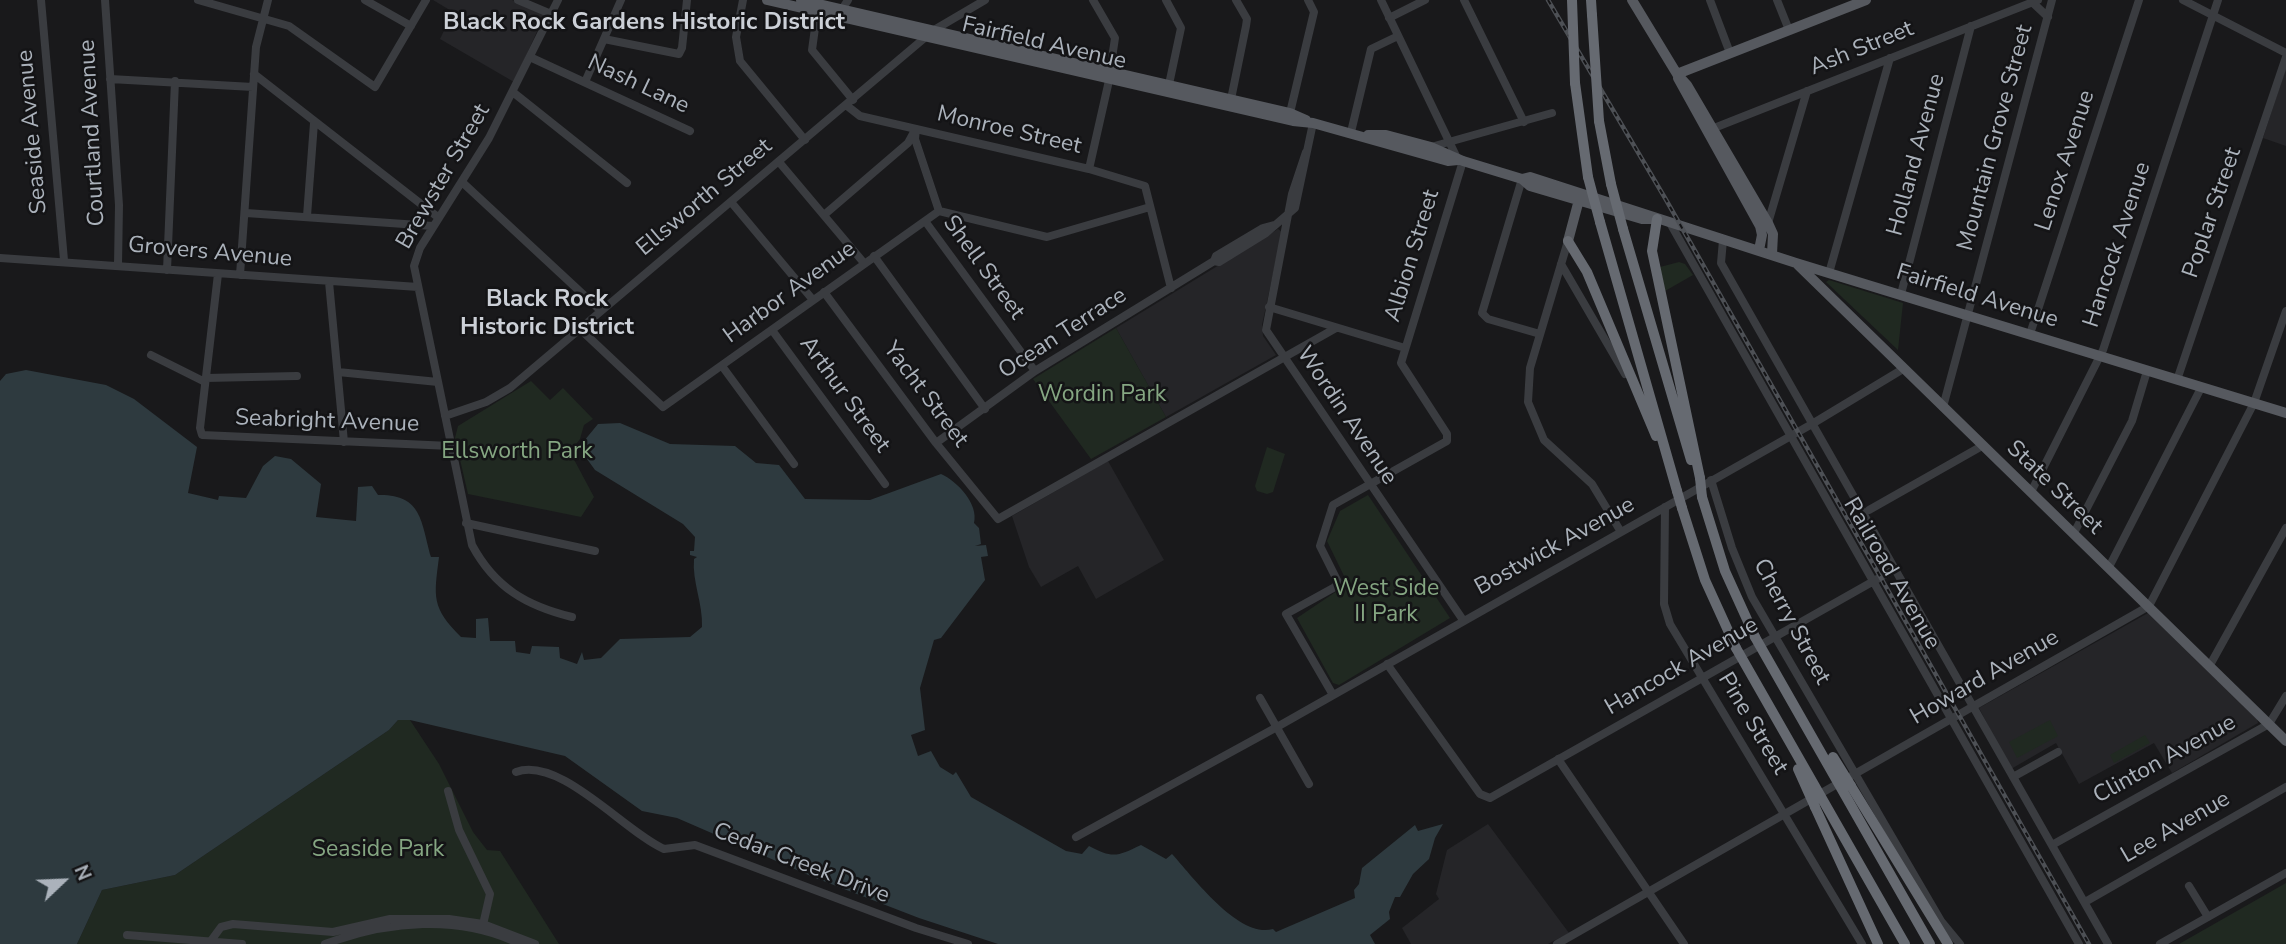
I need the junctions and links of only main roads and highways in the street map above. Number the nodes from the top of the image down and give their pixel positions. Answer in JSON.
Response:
{"nodes":[{"id":1,"x":767,"y":0,"type":"edge"},
{"id":2,"x":801,"y":0,"type":"edge"},
{"id":3,"x":1572,"y":0,"type":"edge"},
{"id":4,"x":1591,"y":0,"type":"edge"},
{"id":5,"x":1632,"y":0,"type":"edge"},
{"id":6,"x":1867,"y":0,"type":"edge"},
{"id":7,"x":817,"y":8,"type":"junction"},
{"id":8,"x":842,"y":8,"type":"edge"},
{"id":9,"x":1677,"y":74,"type":"junction"},
{"id":10,"x":1356,"y":133,"type":"junction"},
{"id":11,"x":1460,"y":160,"type":"junction"},
{"id":12,"x":1742,"y":186,"type":"junction"},
{"id":13,"x":1580,"y":196,"type":"junction"},
{"id":14,"x":1657,"y":219,"type":"junction"},
{"id":15,"x":1569,"y":241,"type":"joint"},
{"id":16,"x":1759,"y":250,"type":"junction"},
{"id":17,"x":1772,"y":254,"type":"junction"},
{"id":18,"x":1796,"y":263,"type":"junction"},
{"id":19,"x":1826,"y":272,"type":"junction"},
{"id":20,"x":1816,"y":282,"type":"junction"},
{"id":21,"x":2286,"y":413,"type":"edge"},
{"id":22,"x":1703,"y":479,"type":"junction"},
{"id":23,"x":1677,"y":491,"type":"junction"},
{"id":24,"x":1780,"y":727,"type":"junction"},
{"id":25,"x":2286,"y":741,"type":"edge"},
{"id":26,"x":1821,"y":754,"type":"junction"},
{"id":27,"x":1878,"y":944,"type":"edge"},
{"id":28,"x":1905,"y":944,"type":"edge"},
{"id":29,"x":1930,"y":944,"type":"edge"},
{"id":30,"x":1948,"y":944,"type":"edge"}],
"edges":[{"from":1,"to":7,"type":"main road","name":"Fairfield Avenue"},
{"from":2,"to":7,"type":"main road","name":"Fairfield Avenue"},
{"from":3,"to":23,"type":"highway","bridge":true},
{"from":4,"to":22,"type":"highway","bridge":true},
{"from":5,"to":9,"type":"main road"},
{"from":6,"to":9,"type":"main road"},
{"from":7,"to":8,"type":"main road","name":"Fairfield Avenue"},
{"from":8,"to":10,"type":"main road","name":"Fairfield Avenue"},
{"from":9,"to":12,"type":"main road"},
{"from":10,"to":11,"type":"main road","name":"Fairfield Avenue"},
{"from":10,"to":11,"type":"main road","name":"Fairfield Avenue"},
{"from":11,"to":13,"type":"main road","name":"Fairfield Avenue"},
{"from":12,"to":16,"type":"main road"},
{"from":12,"to":17,"type":"main road"},
{"from":13,"to":14,"type":"main road","name":"Fairfield Avenue"},
{"from":13,"to":15,"type":"main road"},
{"from":14,"to":16,"type":"main road","name":"Fairfield Avenue"},
{"from":14,"to":22,"type":"highway"},
{"from":15,"to":23,"type":"highway"},
{"from":16,"to":17,"type":"main road","name":"Fairfield Avenue"},
{"from":17,"to":18,"type":"main road","name":"Fairfield Avenue"},
{"from":18,"to":19,"type":"main road","name":"Fairfield Avenue"},
{"from":18,"to":20,"type":"main road","name":"State Street"},
{"from":19,"to":20,"type":"main road"},
{"from":19,"to":21,"type":"main road","name":"Fairfield Avenue"},
{"from":20,"to":25,"type":"main road","name":"State Street"},
{"from":22,"to":26,"type":"highway","bridge":true},
{"from":23,"to":24,"type":"highway","bridge":true},
{"from":24,"to":27,"type":"highway","bridge":true},
{"from":24,"to":28,"type":"highway","bridge":true},
{"from":26,"to":29,"type":"highway","bridge":true},
{"from":26,"to":30,"type":"highway","bridge":true}]}
